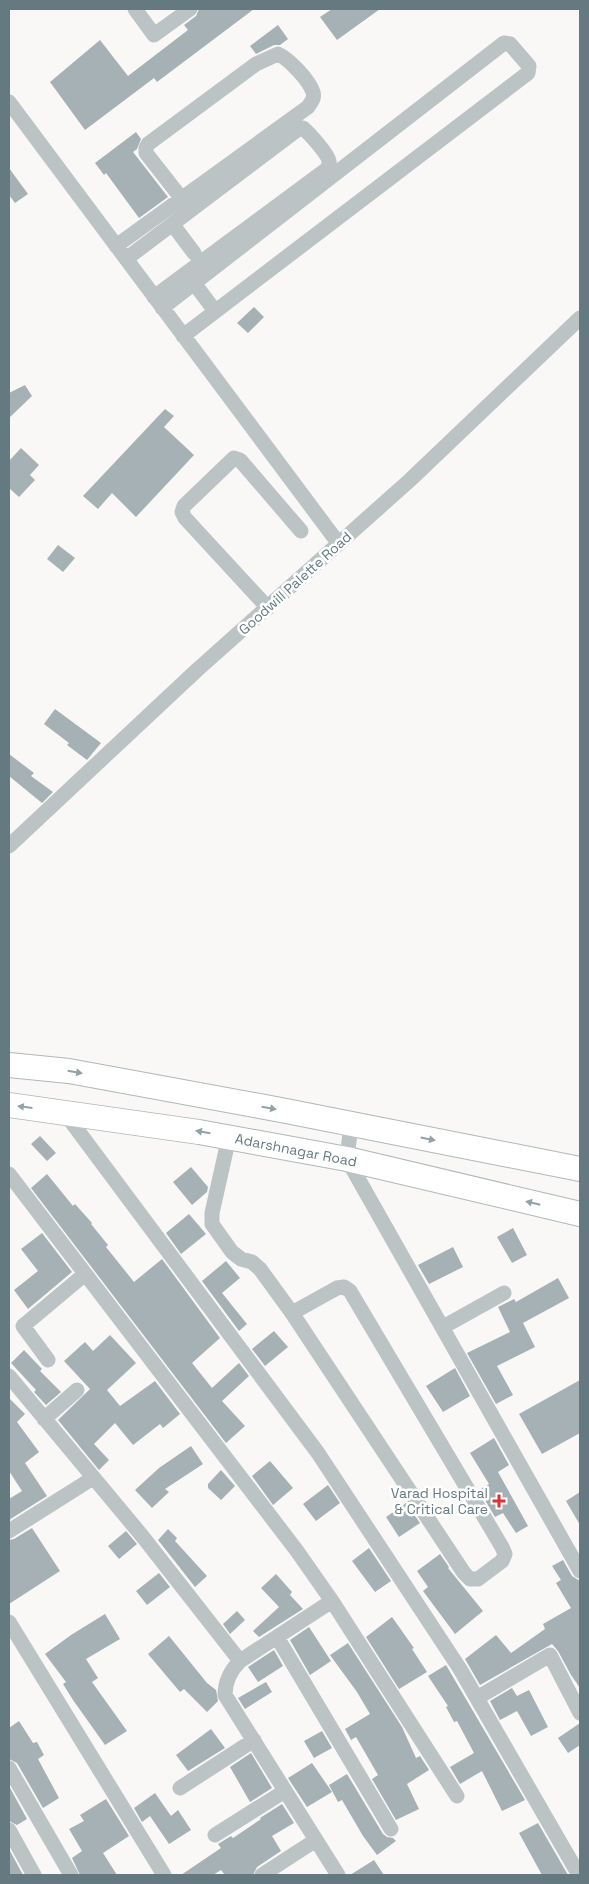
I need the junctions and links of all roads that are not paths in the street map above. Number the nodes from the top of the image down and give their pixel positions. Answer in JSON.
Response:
{"nodes":[{"id":1,"x":135,"y":9,"type":"edge"},
{"id":2,"x":190,"y":9,"type":"edge"},
{"id":3,"x":9,"y":102,"type":"edge"},
{"id":4,"x":182,"y":199,"type":"junction"},
{"id":5,"x":173,"y":225,"type":"junction"},
{"id":6,"x":116,"y":246,"type":"junction"},
{"id":7,"x":194,"y":252,"type":"dead end"},
{"id":8,"x":126,"y":259,"type":"junction"},
{"id":9,"x":194,"y":283,"type":"junction"},
{"id":10,"x":158,"y":302,"type":"junction"},
{"id":11,"x":215,"y":311,"type":"junction"},
{"id":12,"x":580,"y":318,"type":"edge"},
{"id":13,"x":183,"y":336,"type":"junction"},
{"id":14,"x":301,"y":531,"type":"dead end"},
{"id":15,"x":339,"y":544,"type":"junction"},
{"id":16,"x":268,"y":608,"type":"junction"},
{"id":17,"x":9,"y":846,"type":"edge"},
{"id":18,"x":9,"y":1065,"type":"edge"},
{"id":19,"x":9,"y":1105,"type":"edge"},
{"id":20,"x":64,"y":1112,"type":"junction"},
{"id":21,"x":351,"y":1124,"type":"junction"},
{"id":22,"x":229,"y":1137,"type":"junction"},
{"id":23,"x":347,"y":1159,"type":"junction"},
{"id":24,"x":580,"y":1169,"type":"edge"},
{"id":25,"x":9,"y":1174,"type":"edge"},
{"id":26,"x":580,"y":1214,"type":"edge"},
{"id":27,"x":85,"y":1274,"type":"junction"},
{"id":28,"x":504,"y":1293,"type":"dead end"},
{"id":29,"x":292,"y":1313,"type":"junction"},
{"id":30,"x":442,"y":1327,"type":"junction"},
{"id":31,"x":48,"y":1360,"type":"dead end"},
{"id":32,"x":9,"y":1376,"type":"edge"},
{"id":33,"x":77,"y":1390,"type":"dead end"},
{"id":34,"x":44,"y":1419,"type":"junction"},
{"id":35,"x":93,"y":1478,"type":"junction"},
{"id":36,"x":9,"y":1530,"type":"edge"},
{"id":37,"x":580,"y":1571,"type":"edge"},
{"id":38,"x":332,"y":1601,"type":"junction"},
{"id":39,"x":9,"y":1622,"type":"edge"},
{"id":40,"x":277,"y":1638,"type":"junction"},
{"id":41,"x":240,"y":1661,"type":"junction"},
{"id":42,"x":477,"y":1698,"type":"junction"},
{"id":43,"x":580,"y":1713,"type":"edge"},
{"id":44,"x":254,"y":1740,"type":"junction"},
{"id":45,"x":9,"y":1768,"type":"edge"},
{"id":46,"x":180,"y":1788,"type":"dead end"},
{"id":47,"x":285,"y":1791,"type":"junction"},
{"id":48,"x":458,"y":1796,"type":"dead end"},
{"id":49,"x":391,"y":1828,"type":"dead end"},
{"id":50,"x":9,"y":1830,"type":"edge"},
{"id":51,"x":215,"y":1835,"type":"dead end"},
{"id":52,"x":316,"y":1840,"type":"junction"},
{"id":53,"x":34,"y":1875,"type":"edge"},
{"id":54,"x":71,"y":1875,"type":"edge"},
{"id":55,"x":164,"y":1875,"type":"edge"},
{"id":56,"x":262,"y":1875,"type":"edge"},
{"id":57,"x":338,"y":1875,"type":"edge"},
{"id":58,"x":579,"y":1875,"type":"edge"}],
"edges":[{"from":1,"to":2,"type":"street"},
{"from":3,"to":6,"type":"street"},
{"from":4,"to":4,"type":"street"},
{"from":4,"to":6,"type":"street"},
{"from":5,"to":7,"type":"street"},
{"from":5,"to":8,"type":"street"},
{"from":5,"to":10,"type":"street"},
{"from":6,"to":8,"type":"street"},
{"from":8,"to":10,"type":"street"},
{"from":9,"to":10,"type":"street"},
{"from":9,"to":11,"type":"street"},
{"from":9,"to":11,"type":"street"},
{"from":10,"to":13,"type":"street"},
{"from":11,"to":13,"type":"street"},
{"from":12,"to":15,"type":"street","name":"Goodwill Palette Road"},
{"from":13,"to":15,"type":"street"},
{"from":14,"to":16,"type":"street"},
{"from":15,"to":16,"type":"street","name":"Goodwill Palette Road"},
{"from":16,"to":17,"type":"street","name":"Goodwill Palette Road"},
{"from":18,"to":21,"type":"main road","one_way":true},
{"from":20,"to":19,"type":"main road","name":"Adarshnagar Road","one_way":true},
{"from":22,"to":20,"type":"main road","name":"Adarshnagar Road","one_way":true},
{"from":20,"to":42,"type":"street"},
{"from":21,"to":23,"type":"street"},
{"from":21,"to":24,"type":"main road","one_way":true},
{"from":22,"to":23,"type":"main road","name":"Adarshnagar Road"},
{"from":22,"to":29,"type":"street"},
{"from":26,"to":23,"type":"main road","name":"Adarshnagar Road","one_way":true},
{"from":23,"to":30,"type":"street"},
{"from":25,"to":27,"type":"street"},
{"from":27,"to":31,"type":"street"},
{"from":27,"to":38,"type":"street"},
{"from":28,"to":30,"type":"street"},
{"from":29,"to":29,"type":"street"},
{"from":30,"to":37,"type":"street"},
{"from":32,"to":34,"type":"street"},
{"from":33,"to":34,"type":"street"},
{"from":34,"to":35,"type":"street"},
{"from":35,"to":36,"type":"street"},
{"from":35,"to":41,"type":"street"},
{"from":38,"to":40,"type":"street"},
{"from":38,"to":48,"type":"street"},
{"from":39,"to":55,"type":"street"},
{"from":40,"to":41,"type":"street"},
{"from":40,"to":49,"type":"street"},
{"from":41,"to":44,"type":"street"},
{"from":42,"to":43,"type":"street"},
{"from":42,"to":58,"type":"street"},
{"from":44,"to":46,"type":"street"},
{"from":44,"to":47,"type":"street"},
{"from":45,"to":54,"type":"street"},
{"from":47,"to":51,"type":"street"},
{"from":47,"to":52,"type":"street"},
{"from":50,"to":53,"type":"street"},
{"from":52,"to":56,"type":"street"},
{"from":52,"to":57,"type":"street"}]}
